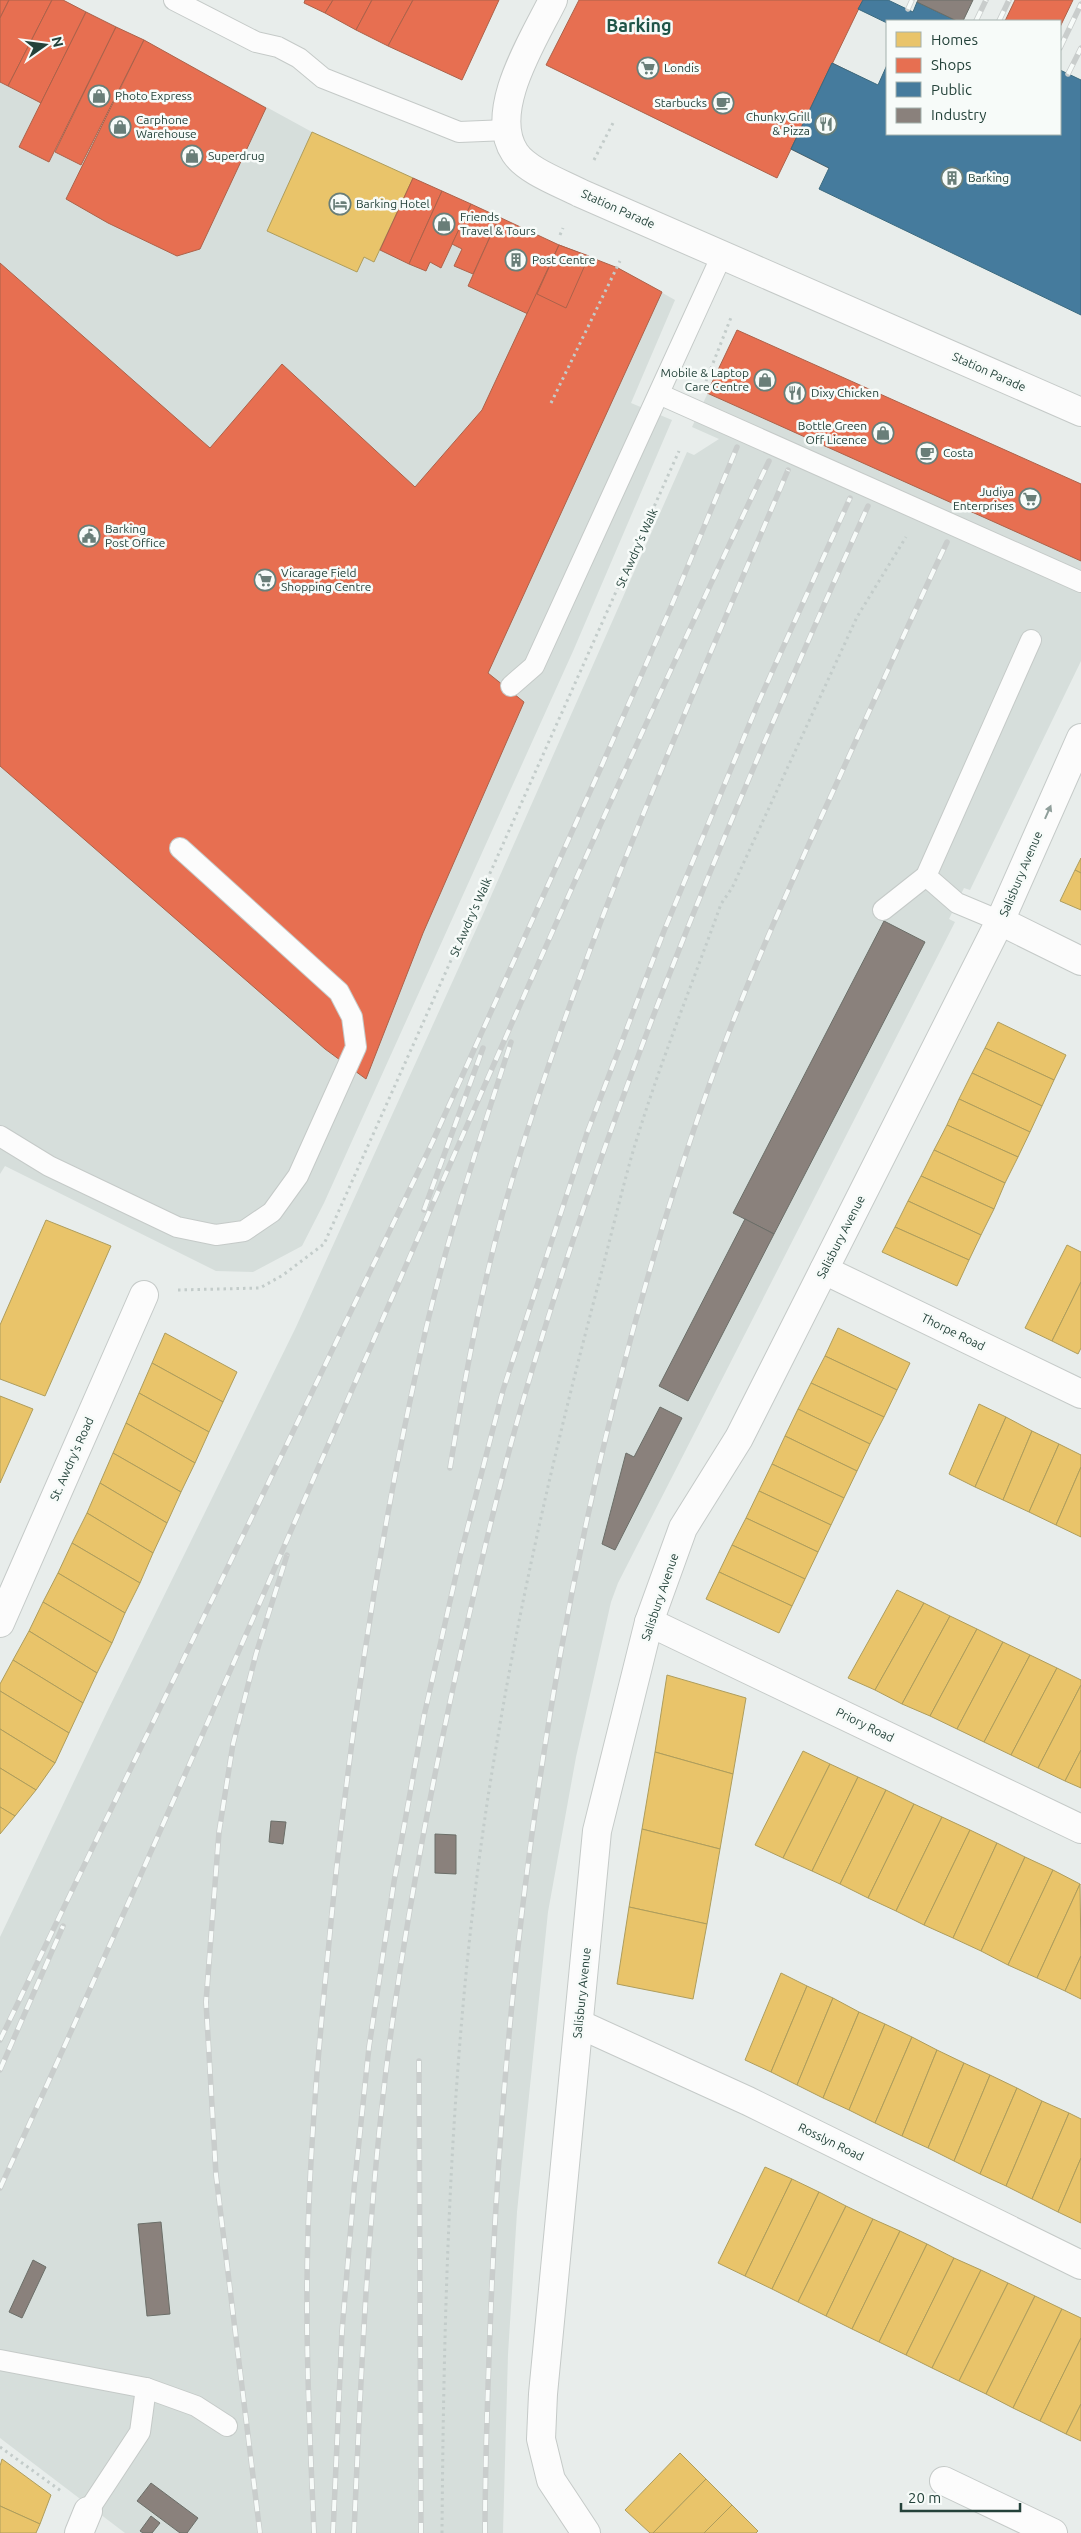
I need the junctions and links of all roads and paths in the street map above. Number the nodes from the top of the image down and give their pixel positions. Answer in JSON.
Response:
{"nodes":[{"id":1,"x":174,"y":0,"type":"edge"},
{"id":2,"x":553,"y":0,"type":"edge"},
{"id":3,"x":613,"y":123,"type":"dead end"},
{"id":4,"x":507,"y":130,"type":"junction"},
{"id":5,"x":591,"y":166,"type":"dead end"},
{"id":6,"x":563,"y":228,"type":"dead end"},
{"id":7,"x":560,"y":235,"type":"dead end"},
{"id":8,"x":722,"y":255,"type":"junction"},
{"id":9,"x":620,"y":261,"type":"dead end"},
{"id":10,"x":732,"y":315,"type":"dead end"},
{"id":11,"x":707,"y":378,"type":"dead end"},
{"id":12,"x":659,"y":394,"type":"junction"},
{"id":13,"x":551,"y":403,"type":"dead end"},
{"id":14,"x":1081,"y":412,"type":"edge"},
{"id":15,"x":680,"y":450,"type":"dead end"},
{"id":16,"x":908,"y":534,"type":"dead end"},
{"id":17,"x":1081,"y":582,"type":"edge"},
{"id":18,"x":1031,"y":640,"type":"dead end"},
{"id":19,"x":512,"y":686,"type":"dead end"},
{"id":20,"x":1081,"y":738,"type":"edge"},
{"id":21,"x":180,"y":848,"type":"dead end"},
{"id":22,"x":926,"y":876,"type":"junction"},
{"id":23,"x":883,"y":910,"type":"dead end"},
{"id":24,"x":1000,"y":921,"type":"junction"},
{"id":25,"x":1081,"y":961,"type":"edge"},
{"id":26,"x":0,"y":1136,"type":"edge"},
{"id":27,"x":824,"y":1270,"type":"junction"},
{"id":28,"x":185,"y":1289,"type":"dead end"},
{"id":29,"x":144,"y":1295,"type":"dead end"},
{"id":30,"x":1081,"y":1394,"type":"edge"},
{"id":31,"x":649,"y":1622,"type":"junction"},
{"id":32,"x":0,"y":1623,"type":"edge"},
{"id":33,"x":1081,"y":1829,"type":"edge"},
{"id":34,"x":579,"y":2024,"type":"junction"},
{"id":35,"x":1081,"y":2265,"type":"edge"},
{"id":36,"x":0,"y":2360,"type":"edge"},
{"id":37,"x":146,"y":2388,"type":"junction"},
{"id":38,"x":227,"y":2426,"type":"dead end"},
{"id":39,"x":0,"y":2447,"type":"edge"},
{"id":40,"x":944,"y":2481,"type":"dead end"},
{"id":41,"x":84,"y":2522,"type":"edge"},
{"id":42,"x":442,"y":2533,"type":"edge"},
{"id":43,"x":586,"y":2533,"type":"edge"},
{"id":44,"x":1053,"y":2533,"type":"edge"}],
"edges":[{"from":1,"to":4,"type":"lane"},
{"from":2,"to":4,"type":"street"},
{"from":3,"to":5,"type":"path"},
{"from":4,"to":8,"type":"street","name":"Station Parade"},
{"from":6,"to":7,"type":"path"},
{"from":8,"to":12,"type":"lane"},
{"from":8,"to":14,"type":"street","name":"Station Parade"},
{"from":9,"to":13,"type":"path"},
{"from":10,"to":11,"type":"path"},
{"from":12,"to":17,"type":"lane"},
{"from":12,"to":19,"type":"lane"},
{"from":15,"to":28,"type":"path","name":"St Awdry's Walk"},
{"from":16,"to":42,"type":"path"},
{"from":18,"to":22,"type":"lane"},
{"from":24,"to":20,"type":"street","name":"Salisbury Avenue","one_way":true},
{"from":21,"to":26,"type":"lane"},
{"from":22,"to":23,"type":"lane"},
{"from":22,"to":24,"type":"lane"},
{"from":24,"to":25,"type":"street"},
{"from":24,"to":27,"type":"street","name":"Salisbury Avenue"},
{"from":27,"to":30,"type":"street","name":"Thorpe Road"},
{"from":27,"to":31,"type":"street","name":"Salisbury Avenue"},
{"from":29,"to":32,"type":"street","name":"St. Awdry's Road"},
{"from":31,"to":33,"type":"street","name":"Priory Road"},
{"from":31,"to":34,"type":"street","name":"Salisbury Avenue"},
{"from":34,"to":35,"type":"street","name":"Rosslyn Road"},
{"from":34,"to":43,"type":"street","name":"Salisbury Avenue"},
{"from":36,"to":37,"type":"lane"},
{"from":37,"to":38,"type":"lane"},
{"from":37,"to":41,"type":"lane"},
{"from":39,"to":41,"type":"path"},
{"from":40,"to":44,"type":"street"}]}
